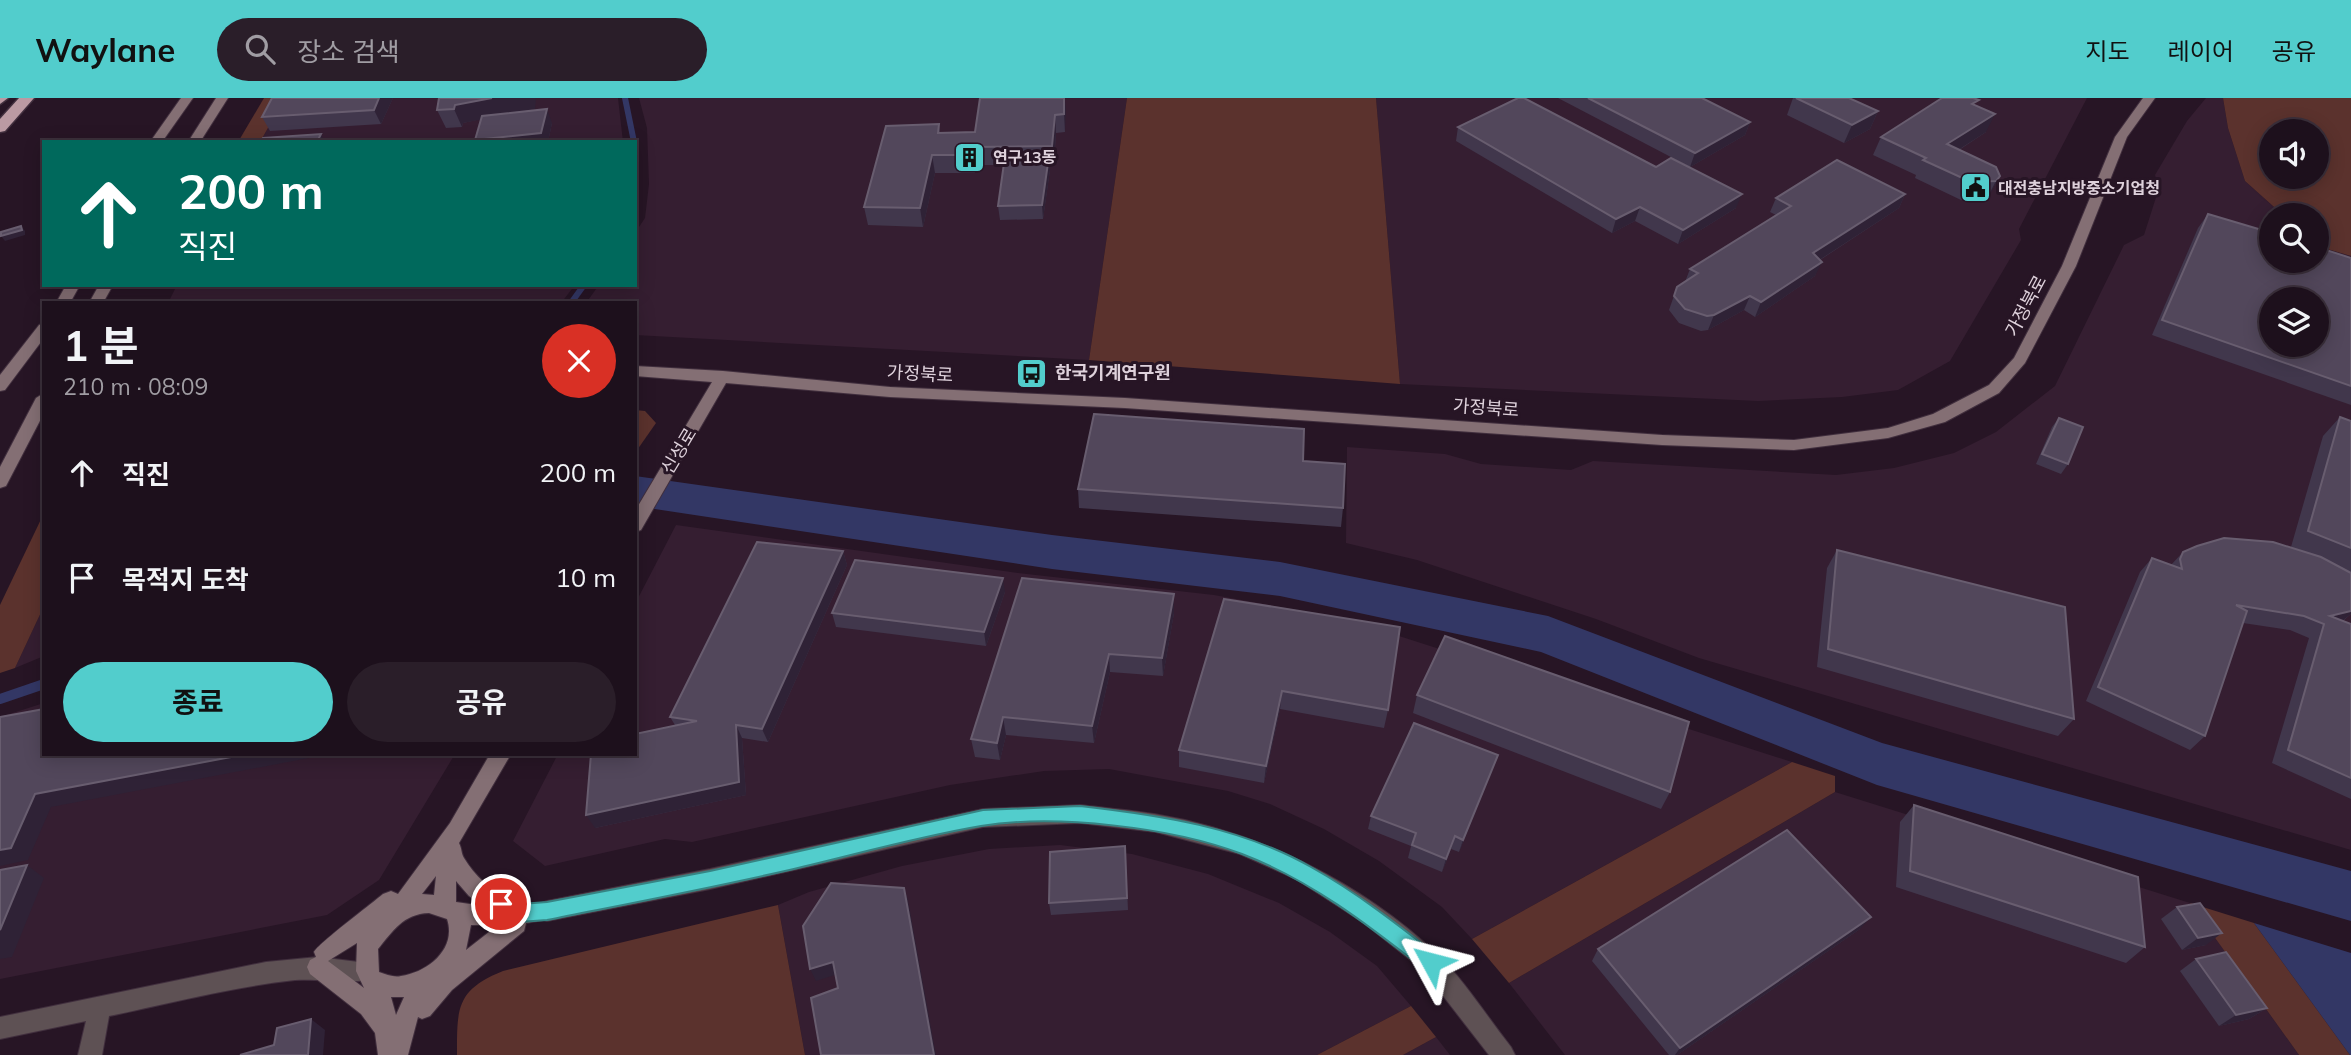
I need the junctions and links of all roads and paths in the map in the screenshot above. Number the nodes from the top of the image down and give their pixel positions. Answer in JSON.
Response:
{"nodes":[{"id":1,"x":27,"y":98,"type":"edge"},
{"id":2,"x":187,"y":98,"type":"edge"},
{"id":3,"x":222,"y":98,"type":"edge"},
{"id":4,"x":2149,"y":98,"type":"edge"},
{"id":5,"x":0,"y":128,"type":"edge"},
{"id":6,"x":157,"y":140,"type":"edge"},
{"id":7,"x":195,"y":140,"type":"edge"},
{"id":8,"x":42,"y":331,"type":"edge"},
{"id":9,"x":637,"y":371,"type":"edge"},
{"id":10,"x":723,"y":376,"type":"junction"},
{"id":11,"x":0,"y":386,"type":"edge"},
{"id":12,"x":42,"y":402,"type":"edge"},
{"id":13,"x":0,"y":482,"type":"edge"},
{"id":14,"x":637,"y":523,"type":"edge"},
{"id":15,"x":500,"y":756,"type":"edge"},
{"id":16,"x":442,"y":856,"type":"junction"},
{"id":17,"x":451,"y":909,"type":"junction"},
{"id":18,"x":547,"y":911,"type":"joint"},
{"id":19,"x":518,"y":918,"type":"junction"},
{"id":20,"x":381,"y":926,"type":"junction"},
{"id":21,"x":456,"y":951,"type":"junction"},
{"id":22,"x":322,"y":960,"type":"junction"},
{"id":23,"x":370,"y":976,"type":"junction"},
{"id":24,"x":432,"y":976,"type":"junction"},
{"id":25,"x":100,"y":1007,"type":"junction"},
{"id":26,"x":0,"y":1028,"type":"edge"},
{"id":27,"x":395,"y":1029,"type":"junction"},
{"id":28,"x":90,"y":1055,"type":"edge"},
{"id":29,"x":390,"y":1055,"type":"edge"},
{"id":30,"x":396,"y":1055,"type":"edge"},
{"id":31,"x":1503,"y":1055,"type":"edge"}],
"edges":[{"from":1,"to":5,"type":"highway"},
{"from":2,"to":6,"type":"main road"},
{"from":3,"to":7,"type":"main road"},
{"from":4,"to":10,"type":"main road","name":"가정북로"},
{"from":8,"to":11,"type":"main road"},
{"from":9,"to":10,"type":"main road","name":"가정북로"},
{"from":10,"to":14,"type":"main road","name":"신성로"},
{"from":12,"to":13,"type":"main road"},
{"from":15,"to":16,"type":"main road"},
{"from":16,"to":17,"type":"main road"},
{"from":16,"to":19,"type":"main road"},
{"from":16,"to":20,"type":"main road"},
{"from":16,"to":22,"type":"main road"},
{"from":17,"to":19,"type":"main road"},
{"from":17,"to":20,"type":"main road"},
{"from":17,"to":21,"type":"main road"},
{"from":18,"to":19,"type":"main road"},
{"from":18,"to":31,"type":"street"},
{"from":19,"to":21,"type":"main road"},
{"from":19,"to":27,"type":"main road"},
{"from":20,"to":22,"type":"street"},
{"from":20,"to":23,"type":"main road"},
{"from":21,"to":24,"type":"main road"},
{"from":22,"to":23,"type":"street"},
{"from":22,"to":25,"type":"street"},
{"from":22,"to":27,"type":"main road"},
{"from":23,"to":24,"type":"main road"},
{"from":23,"to":27,"type":"main road"},
{"from":24,"to":27,"type":"main road"},
{"from":25,"to":26,"type":"street"},
{"from":25,"to":28,"type":"street"},
{"from":27,"to":29,"type":"main road"},
{"from":27,"to":30,"type":"main road"}]}
